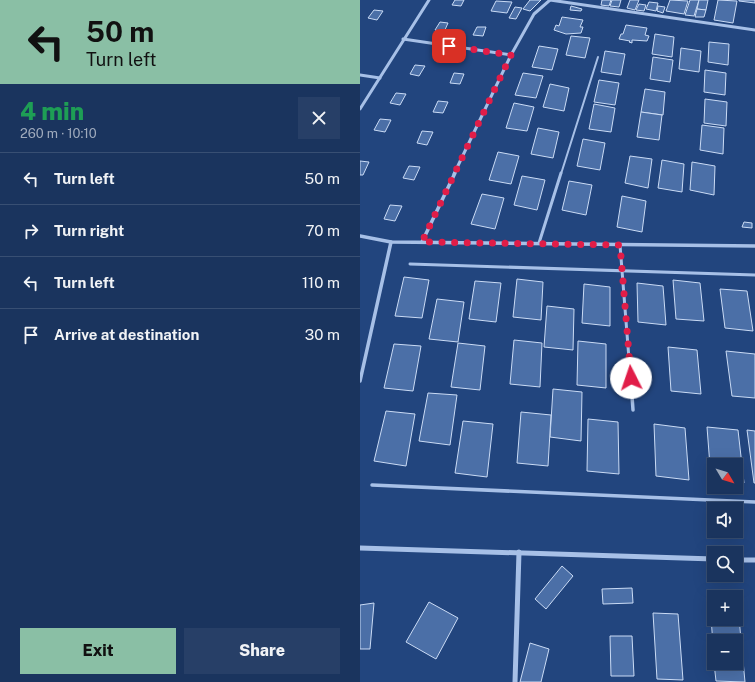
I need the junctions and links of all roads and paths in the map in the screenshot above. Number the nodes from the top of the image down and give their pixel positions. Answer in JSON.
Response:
{"nodes":[{"id":1,"x":428,"y":0,"type":"edge"},
{"id":2,"x":550,"y":0,"type":"edge"},
{"id":3,"x":755,"y":30,"type":"edge"},
{"id":4,"x":403,"y":39,"type":"junction"},
{"id":5,"x":511,"y":55,"type":"junction"},
{"id":6,"x":598,"y":57,"type":"dead end"},
{"id":7,"x":360,"y":75,"type":"edge"},
{"id":8,"x":380,"y":78,"type":"junction"},
{"id":9,"x":360,"y":109,"type":"edge"},
{"id":10,"x":360,"y":236,"type":"edge"},
{"id":11,"x":391,"y":242,"type":"junction"},
{"id":12,"x":422,"y":242,"type":"junction"},
{"id":13,"x":539,"y":243,"type":"junction"},
{"id":14,"x":620,"y":245,"type":"junction"},
{"id":15,"x":755,"y":246,"type":"edge"},
{"id":16,"x":410,"y":264,"type":"dead end"},
{"id":17,"x":622,"y":270,"type":"junction"},
{"id":18,"x":755,"y":274,"type":"edge"},
{"id":19,"x":360,"y":381,"type":"edge"},
{"id":20,"x":633,"y":410,"type":"dead end"},
{"id":21,"x":372,"y":485,"type":"dead end"},
{"id":22,"x":755,"y":502,"type":"edge"},
{"id":23,"x":360,"y":548,"type":"edge"},
{"id":24,"x":519,"y":552,"type":"junction"},
{"id":25,"x":707,"y":559,"type":"edge"},
{"id":26,"x":743,"y":560,"type":"edge"},
{"id":27,"x":755,"y":560,"type":"edge"},
{"id":28,"x":515,"y":682,"type":"edge"}],
"edges":[{"from":1,"to":4,"type":"street"},
{"from":2,"to":3,"type":"street"},
{"from":2,"to":5,"type":"street"},
{"from":4,"to":5,"type":"street"},
{"from":4,"to":8,"type":"street"},
{"from":5,"to":12,"type":"street"},
{"from":6,"to":13,"type":"lane"},
{"from":7,"to":8,"type":"street"},
{"from":8,"to":9,"type":"street"},
{"from":10,"to":11,"type":"street"},
{"from":11,"to":12,"type":"street"},
{"from":11,"to":19,"type":"street"},
{"from":12,"to":13,"type":"street"},
{"from":13,"to":14,"type":"street"},
{"from":14,"to":15,"type":"street"},
{"from":14,"to":17,"type":"lane"},
{"from":16,"to":17,"type":"lane"},
{"from":17,"to":18,"type":"lane"},
{"from":17,"to":20,"type":"lane"},
{"from":21,"to":22,"type":"lane"},
{"from":23,"to":24,"type":"street"},
{"from":24,"to":25,"type":"street"},
{"from":24,"to":28,"type":"street"},
{"from":26,"to":27,"type":"street"}]}
